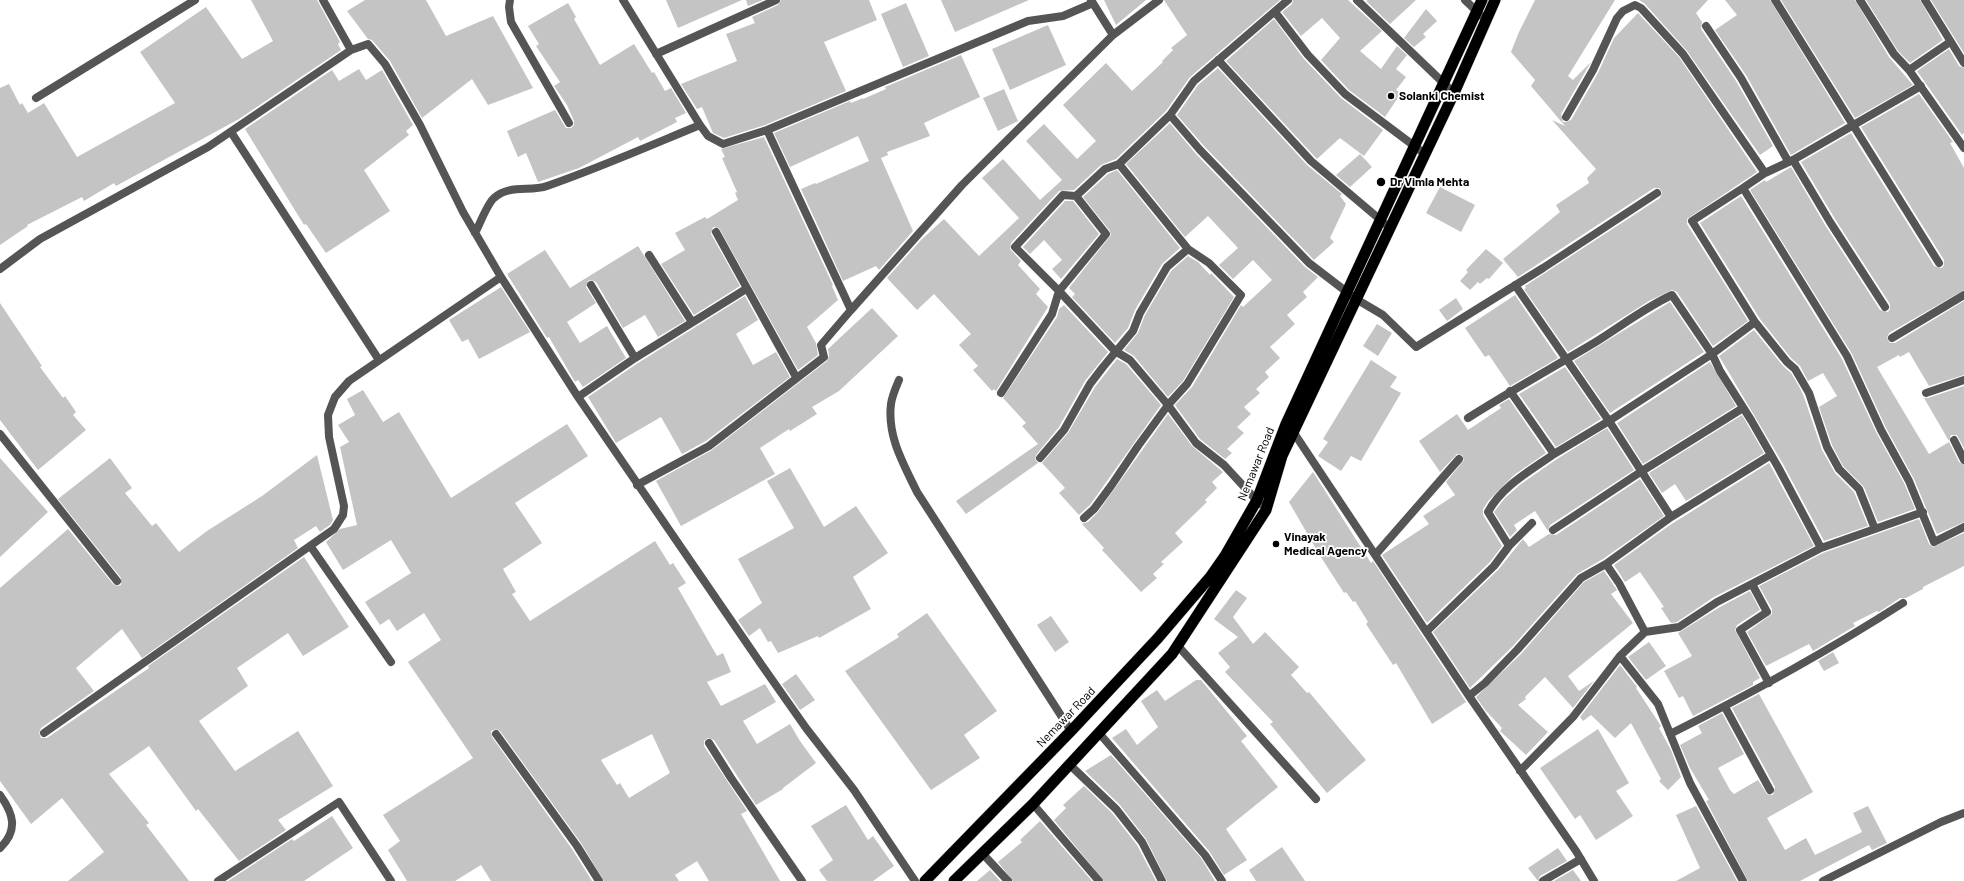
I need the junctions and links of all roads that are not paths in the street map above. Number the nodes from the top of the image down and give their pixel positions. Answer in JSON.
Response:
{"nodes":[{"id":1,"x":195,"y":0,"type":"edge"},
{"id":2,"x":323,"y":0,"type":"edge"},
{"id":3,"x":510,"y":0,"type":"edge"},
{"id":4,"x":623,"y":0,"type":"edge"},
{"id":5,"x":776,"y":0,"type":"edge"},
{"id":6,"x":1158,"y":0,"type":"edge"},
{"id":7,"x":1288,"y":0,"type":"edge"},
{"id":8,"x":1357,"y":0,"type":"edge"},
{"id":9,"x":1465,"y":0,"type":"edge"},
{"id":10,"x":1482,"y":0,"type":"edge"},
{"id":11,"x":1495,"y":0,"type":"edge"},
{"id":12,"x":1775,"y":0,"type":"edge"},
{"id":13,"x":1860,"y":0,"type":"edge"},
{"id":14,"x":1925,"y":0,"type":"edge"},
{"id":15,"x":1092,"y":1,"type":"edge"},
{"id":16,"x":1476,"y":11,"type":"junction"},
{"id":17,"x":1275,"y":12,"type":"junction"},
{"id":18,"x":1486,"y":20,"type":"junction"},
{"id":19,"x":1706,"y":26,"type":"dead end"},
{"id":20,"x":1113,"y":35,"type":"junction"},
{"id":21,"x":1950,"y":42,"type":"junction"},
{"id":22,"x":351,"y":50,"type":"junction"},
{"id":23,"x":656,"y":54,"type":"junction"},
{"id":24,"x":1218,"y":60,"type":"junction"},
{"id":25,"x":1964,"y":63,"type":"edge"},
{"id":26,"x":1909,"y":70,"type":"junction"},
{"id":27,"x":1444,"y":82,"type":"junction"},
{"id":28,"x":1921,"y":86,"type":"junction"},
{"id":29,"x":1454,"y":93,"type":"junction"},
{"id":30,"x":36,"y":98,"type":"dead end"},
{"id":31,"x":1170,"y":115,"type":"junction"},
{"id":32,"x":1566,"y":117,"type":"dead end"},
{"id":33,"x":569,"y":123,"type":"dead end"},
{"id":34,"x":700,"y":125,"type":"junction"},
{"id":35,"x":1854,"y":125,"type":"junction"},
{"id":36,"x":767,"y":130,"type":"junction"},
{"id":37,"x":231,"y":132,"type":"junction"},
{"id":38,"x":1414,"y":146,"type":"junction"},
{"id":39,"x":1964,"y":148,"type":"edge"},
{"id":40,"x":1424,"y":154,"type":"junction"},
{"id":41,"x":1790,"y":160,"type":"junction"},
{"id":42,"x":1119,"y":164,"type":"junction"},
{"id":43,"x":1765,"y":172,"type":"junction"},
{"id":44,"x":1743,"y":188,"type":"junction"},
{"id":45,"x":1657,"y":193,"type":"dead end"},
{"id":46,"x":1076,"y":196,"type":"junction"},
{"id":47,"x":1380,"y":220,"type":"junction"},
{"id":48,"x":1390,"y":228,"type":"junction"},
{"id":49,"x":716,"y":232,"type":"dead end"},
{"id":50,"x":475,"y":233,"type":"junction"},
{"id":51,"x":1188,"y":249,"type":"junction"},
{"id":52,"x":649,"y":255,"type":"dead end"},
{"id":53,"x":1940,"y":263,"type":"dead end"},
{"id":54,"x":0,"y":269,"type":"edge"},
{"id":55,"x":501,"y":277,"type":"junction"},
{"id":56,"x":591,"y":285,"type":"dead end"},
{"id":57,"x":1515,"y":286,"type":"junction"},
{"id":58,"x":746,"y":289,"type":"junction"},
{"id":59,"x":1059,"y":291,"type":"junction"},
{"id":60,"x":1346,"y":292,"type":"junction"},
{"id":61,"x":1964,"y":295,"type":"edge"},
{"id":62,"x":1356,"y":299,"type":"junction"},
{"id":63,"x":1885,"y":306,"type":"dead end"},
{"id":64,"x":851,"y":310,"type":"junction"},
{"id":65,"x":692,"y":322,"type":"junction"},
{"id":66,"x":1755,"y":322,"type":"junction"},
{"id":67,"x":1892,"y":338,"type":"dead end"},
{"id":68,"x":1115,"y":351,"type":"junction"},
{"id":69,"x":1712,"y":354,"type":"junction"},
{"id":70,"x":635,"y":358,"type":"junction"},
{"id":71,"x":379,"y":360,"type":"junction"},
{"id":72,"x":1565,"y":360,"type":"junction"},
{"id":73,"x":796,"y":377,"type":"junction"},
{"id":74,"x":899,"y":380,"type":"dead end"},
{"id":75,"x":1964,"y":380,"type":"edge"},
{"id":76,"x":1510,"y":391,"type":"junction"},
{"id":77,"x":1001,"y":393,"type":"dead end"},
{"id":78,"x":1926,"y":393,"type":"dead end"},
{"id":79,"x":578,"y":397,"type":"junction"},
{"id":80,"x":1168,"y":405,"type":"junction"},
{"id":81,"x":1743,"y":408,"type":"junction"},
{"id":82,"x":1468,"y":418,"type":"dead end"},
{"id":83,"x":1609,"y":421,"type":"junction"},
{"id":84,"x":1294,"y":433,"type":"junction"},
{"id":85,"x":0,"y":434,"type":"edge"},
{"id":86,"x":1954,"y":440,"type":"dead end"},
{"id":87,"x":1554,"y":454,"type":"junction"},
{"id":88,"x":1771,"y":455,"type":"junction"},
{"id":89,"x":1040,"y":458,"type":"dead end"},
{"id":90,"x":1459,"y":459,"type":"dead end"},
{"id":91,"x":1964,"y":460,"type":"edge"},
{"id":92,"x":1642,"y":471,"type":"junction"},
{"id":93,"x":637,"y":485,"type":"junction"},
{"id":94,"x":1257,"y":500,"type":"junction"},
{"id":95,"x":1266,"y":510,"type":"junction"},
{"id":96,"x":1923,"y":512,"type":"junction"},
{"id":97,"x":1671,"y":517,"type":"junction"},
{"id":98,"x":1084,"y":518,"type":"dead end"},
{"id":99,"x":1532,"y":523,"type":"dead end"},
{"id":100,"x":1964,"y":527,"type":"edge"},
{"id":101,"x":1875,"y":529,"type":"junction"},
{"id":102,"x":1553,"y":530,"type":"dead end"},
{"id":103,"x":1509,"y":546,"type":"junction"},
{"id":104,"x":311,"y":547,"type":"junction"},
{"id":105,"x":1821,"y":548,"type":"junction"},
{"id":106,"x":1376,"y":554,"type":"junction"},
{"id":107,"x":1606,"y":564,"type":"junction"},
{"id":108,"x":117,"y":581,"type":"dead end"},
{"id":109,"x":1752,"y":584,"type":"junction"},
{"id":110,"x":1903,"y":603,"type":"dead end"},
{"id":111,"x":1427,"y":631,"type":"junction"},
{"id":112,"x":1645,"y":632,"type":"junction"},
{"id":113,"x":1178,"y":646,"type":"junction"},
{"id":114,"x":1620,"y":656,"type":"junction"},
{"id":115,"x":391,"y":662,"type":"dead end"},
{"id":116,"x":1769,"y":683,"type":"junction"},
{"id":117,"x":1470,"y":696,"type":"junction"},
{"id":118,"x":1725,"y":707,"type":"junction"},
{"id":119,"x":1071,"y":731,"type":"junction"},
{"id":120,"x":44,"y":733,"type":"dead end"},
{"id":121,"x":1099,"y":733,"type":"junction"},
{"id":122,"x":496,"y":734,"type":"dead end"},
{"id":123,"x":1670,"y":734,"type":"junction"},
{"id":124,"x":709,"y":743,"type":"dead end"},
{"id":125,"x":1070,"y":765,"type":"junction"},
{"id":126,"x":1520,"y":770,"type":"junction"},
{"id":127,"x":1770,"y":790,"type":"dead end"},
{"id":128,"x":0,"y":795,"type":"edge"},
{"id":129,"x":1316,"y":799,"type":"dead end"},
{"id":130,"x":1033,"y":804,"type":"junction"},
{"id":131,"x":1964,"y":813,"type":"edge"},
{"id":132,"x":0,"y":848,"type":"edge"},
{"id":133,"x":982,"y":853,"type":"junction"},
{"id":134,"x":1581,"y":859,"type":"junction"},
{"id":135,"x":218,"y":881,"type":"edge"},
{"id":136,"x":391,"y":881,"type":"edge"},
{"id":137,"x":599,"y":881,"type":"edge"},
{"id":138,"x":802,"y":881,"type":"edge"},
{"id":139,"x":916,"y":881,"type":"edge"},
{"id":140,"x":925,"y":881,"type":"edge"},
{"id":141,"x":954,"y":881,"type":"edge"},
{"id":142,"x":1008,"y":881,"type":"edge"},
{"id":143,"x":1099,"y":881,"type":"edge"},
{"id":144,"x":1162,"y":881,"type":"edge"},
{"id":145,"x":1222,"y":881,"type":"edge"},
{"id":146,"x":1543,"y":881,"type":"edge"},
{"id":147,"x":1594,"y":881,"type":"edge"},
{"id":148,"x":1743,"y":881,"type":"edge"},
{"id":149,"x":1823,"y":881,"type":"edge"}],
"edges":[{"from":1,"to":30,"type":"street"},
{"from":2,"to":22,"type":"street"},
{"from":3,"to":33,"type":"street"},
{"from":4,"to":23,"type":"street"},
{"from":5,"to":23,"type":"street"},
{"from":6,"to":20,"type":"street"},
{"from":7,"to":17,"type":"street"},
{"from":8,"to":27,"type":"street"},
{"from":9,"to":16,"type":"street"},
{"from":10,"to":16,"type":"highway","name":"Nemawar Road"},
{"from":11,"to":18,"type":"highway","name":"Nemawar Road"},
{"from":12,"to":35,"type":"street"},
{"from":13,"to":26,"type":"street"},
{"from":14,"to":21,"type":"street"},
{"from":15,"to":20,"type":"street"},
{"from":15,"to":36,"type":"street"},
{"from":16,"to":18,"type":"street"},
{"from":16,"to":27,"type":"highway","name":"Nemawar Road"},
{"from":17,"to":24,"type":"street"},
{"from":17,"to":38,"type":"street"},
{"from":18,"to":29,"type":"highway","name":"Nemawar Road"},
{"from":19,"to":41,"type":"street"},
{"from":20,"to":64,"type":"street"},
{"from":21,"to":25,"type":"street"},
{"from":21,"to":26,"type":"street"},
{"from":22,"to":37,"type":"street"},
{"from":22,"to":50,"type":"street"},
{"from":23,"to":34,"type":"street"},
{"from":24,"to":31,"type":"street"},
{"from":24,"to":47,"type":"street"},
{"from":26,"to":28,"type":"street"},
{"from":27,"to":29,"type":"street"},
{"from":27,"to":38,"type":"highway","name":"Nemawar Road"},
{"from":28,"to":35,"type":"street"},
{"from":28,"to":39,"type":"street"},
{"from":29,"to":40,"type":"highway","name":"Nemawar Road"},
{"from":31,"to":42,"type":"street"},
{"from":31,"to":60,"type":"street"},
{"from":32,"to":43,"type":"street"},
{"from":34,"to":36,"type":"street"},
{"from":34,"to":50,"type":"street"},
{"from":35,"to":41,"type":"street"},
{"from":35,"to":53,"type":"street"},
{"from":36,"to":64,"type":"street"},
{"from":37,"to":54,"type":"street"},
{"from":37,"to":71,"type":"street"},
{"from":38,"to":40,"type":"street"},
{"from":38,"to":47,"type":"highway","name":"Nemawar Road"},
{"from":40,"to":48,"type":"highway","name":"Nemawar Road"},
{"from":41,"to":43,"type":"street"},
{"from":41,"to":63,"type":"street"},
{"from":42,"to":46,"type":"street"},
{"from":42,"to":51,"type":"street"},
{"from":43,"to":44,"type":"street"},
{"from":44,"to":66,"type":"street"},
{"from":44,"to":96,"type":"street"},
{"from":45,"to":57,"type":"street"},
{"from":46,"to":59,"type":"street"},
{"from":46,"to":59,"type":"street"},
{"from":47,"to":48,"type":"street"},
{"from":47,"to":60,"type":"highway","name":"Nemawar Road"},
{"from":48,"to":62,"type":"highway","name":"Nemawar Road"},
{"from":49,"to":58,"type":"street"},
{"from":50,"to":55,"type":"street"},
{"from":51,"to":68,"type":"street"},
{"from":51,"to":80,"type":"street"},
{"from":52,"to":65,"type":"street"},
{"from":55,"to":71,"type":"street"},
{"from":55,"to":79,"type":"street"},
{"from":56,"to":70,"type":"street"},
{"from":57,"to":62,"type":"street"},
{"from":57,"to":72,"type":"street"},
{"from":58,"to":65,"type":"street"},
{"from":58,"to":73,"type":"street"},
{"from":59,"to":68,"type":"street"},
{"from":59,"to":77,"type":"street"},
{"from":60,"to":62,"type":"street"},
{"from":60,"to":94,"type":"highway","name":"Nemawar Road"},
{"from":61,"to":67,"type":"street"},
{"from":62,"to":84,"type":"highway","name":"Nemawar Road"},
{"from":64,"to":73,"type":"street"},
{"from":65,"to":70,"type":"street"},
{"from":66,"to":69,"type":"street"},
{"from":66,"to":101,"type":"street"},
{"from":68,"to":80,"type":"street"},
{"from":68,"to":89,"type":"street"},
{"from":69,"to":72,"type":"street"},
{"from":69,"to":81,"type":"street"},
{"from":69,"to":83,"type":"street"},
{"from":70,"to":79,"type":"street"},
{"from":71,"to":104,"type":"street"},
{"from":72,"to":76,"type":"street"},
{"from":72,"to":83,"type":"street"},
{"from":73,"to":93,"type":"street"},
{"from":74,"to":119,"type":"street"},
{"from":75,"to":78,"type":"street"},
{"from":76,"to":82,"type":"street"},
{"from":76,"to":87,"type":"street"},
{"from":79,"to":93,"type":"street"},
{"from":80,"to":94,"type":"street"},
{"from":80,"to":98,"type":"street"},
{"from":81,"to":88,"type":"street"},
{"from":81,"to":92,"type":"street"},
{"from":83,"to":87,"type":"street"},
{"from":83,"to":92,"type":"street"},
{"from":84,"to":95,"type":"highway","name":"Nemawar Road"},
{"from":84,"to":106,"type":"street"},
{"from":85,"to":108,"type":"street"},
{"from":86,"to":91,"type":"street"},
{"from":87,"to":103,"type":"street"},
{"from":88,"to":97,"type":"street"},
{"from":88,"to":105,"type":"street"},
{"from":90,"to":106,"type":"street"},
{"from":92,"to":97,"type":"street"},
{"from":92,"to":102,"type":"street"},
{"from":93,"to":139,"type":"street"},
{"from":94,"to":95,"type":"street"},
{"from":94,"to":119,"type":"highway","name":"Nemawar Road"},
{"from":95,"to":113,"type":"highway","name":"Nemawar Road"},
{"from":96,"to":100,"type":"street"},
{"from":96,"to":101,"type":"street"},
{"from":97,"to":107,"type":"street"},
{"from":99,"to":103,"type":"street"},
{"from":101,"to":105,"type":"street"},
{"from":103,"to":111,"type":"street"},
{"from":104,"to":115,"type":"street"},
{"from":104,"to":120,"type":"street"},
{"from":105,"to":109,"type":"street"},
{"from":106,"to":111,"type":"street"},
{"from":107,"to":112,"type":"street"},
{"from":107,"to":117,"type":"street"},
{"from":109,"to":112,"type":"street"},
{"from":109,"to":116,"type":"street"},
{"from":110,"to":116,"type":"street"},
{"from":111,"to":117,"type":"street"},
{"from":112,"to":114,"type":"street"},
{"from":113,"to":121,"type":"highway","name":"Nemawar Road"},
{"from":113,"to":129,"type":"street"},
{"from":114,"to":123,"type":"street"},
{"from":114,"to":126,"type":"street"},
{"from":116,"to":118,"type":"street"},
{"from":117,"to":126,"type":"street"},
{"from":118,"to":123,"type":"street"},
{"from":118,"to":127,"type":"street"},
{"from":119,"to":140,"type":"highway","name":"Nemawar Road"},
{"from":121,"to":125,"type":"highway","name":"Nemawar Road"},
{"from":121,"to":145,"type":"street"},
{"from":122,"to":137,"type":"street"},
{"from":123,"to":148,"type":"street"},
{"from":124,"to":138,"type":"street"},
{"from":125,"to":130,"type":"highway","name":"Nemawar Road"},
{"from":125,"to":144,"type":"street"},
{"from":126,"to":134,"type":"street"},
{"from":128,"to":132,"type":"street"},
{"from":130,"to":133,"type":"highway","name":"Nemawar Road"},
{"from":130,"to":143,"type":"street"},
{"from":131,"to":149,"type":"street"},
{"from":133,"to":141,"type":"highway","name":"Nemawar Road"},
{"from":133,"to":142,"type":"street"},
{"from":134,"to":146,"type":"street"},
{"from":134,"to":147,"type":"street"},
{"from":135,"to":136,"type":"street"}]}
